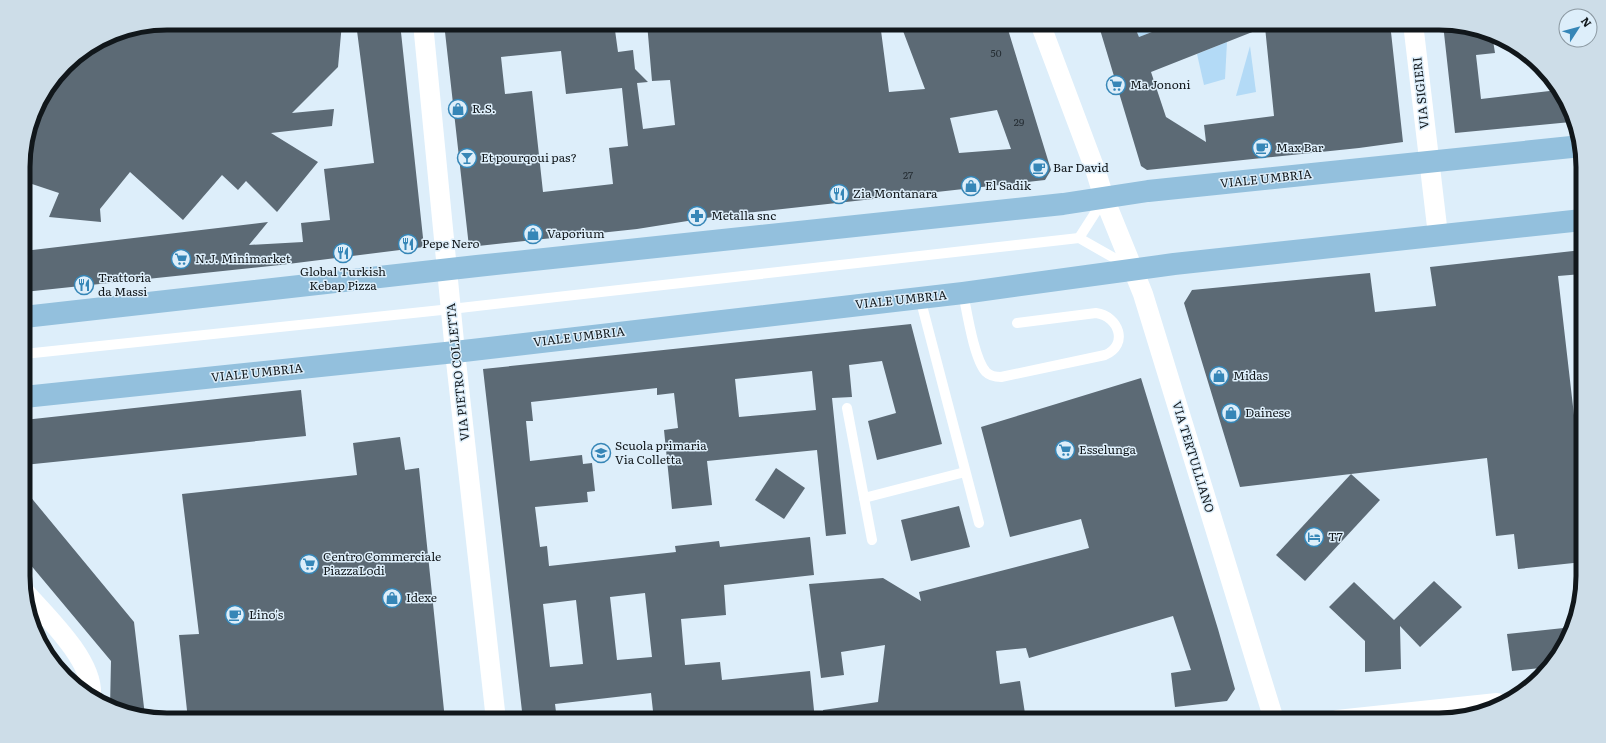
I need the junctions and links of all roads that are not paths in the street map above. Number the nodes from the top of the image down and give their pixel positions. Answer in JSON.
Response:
{"nodes":[{"id":1,"x":425,"y":30,"type":"edge"},
{"id":2,"x":1043,"y":30,"type":"edge"},
{"id":3,"x":1414,"y":30,"type":"edge"},
{"id":4,"x":1574,"y":147,"type":"edge"},
{"id":5,"x":1429,"y":162,"type":"junction"},
{"id":6,"x":1104,"y":198,"type":"junction"},
{"id":7,"x":1576,"y":221,"type":"edge"},
{"id":8,"x":1438,"y":235,"type":"junction"},
{"id":9,"x":1079,"y":238,"type":"junction"},
{"id":10,"x":1134,"y":269,"type":"junction"},
{"id":11,"x":447,"y":270,"type":"junction"},
{"id":12,"x":963,"y":293,"type":"junction"},
{"id":13,"x":920,"y":298,"type":"junction"},
{"id":14,"x":451,"y":309,"type":"junction"},
{"id":15,"x":30,"y":316,"type":"edge"},
{"id":16,"x":1017,"y":323,"type":"dead end"},
{"id":17,"x":455,"y":352,"type":"junction"},
{"id":18,"x":30,"y":353,"type":"edge"},
{"id":19,"x":30,"y":396,"type":"edge"},
{"id":20,"x":847,"y":408,"type":"dead end"},
{"id":21,"x":966,"y":472,"type":"junction"},
{"id":22,"x":864,"y":498,"type":"junction"},
{"id":23,"x":979,"y":523,"type":"dead end"},
{"id":24,"x":872,"y":540,"type":"dead end"},
{"id":25,"x":33,"y":601,"type":"edge"},
{"id":26,"x":91,"y":690,"type":"edge"},
{"id":27,"x":1488,"y":704,"type":"edge"},
{"id":28,"x":495,"y":713,"type":"edge"},
{"id":29,"x":1272,"y":713,"type":"edge"},
{"id":30,"x":1403,"y":713,"type":"edge"}],
"edges":[{"from":1,"to":11,"type":"street","name":"VIA PIETRO COLLETTA"},
{"from":2,"to":6,"type":"street","name":"VIA TERTULLIANO"},
{"from":3,"to":5,"type":"street","name":"VIA SIGIERI"},
{"from":4,"to":5,"type":"main road","name":"VIALE UMBRIA"},
{"from":5,"to":6,"type":"main road","name":"VIALE UMBRIA"},
{"from":5,"to":8,"type":"street"},
{"from":6,"to":9,"type":"lane"},
{"from":6,"to":10,"type":"street","name":"VIA TERTULLIANO"},
{"from":6,"to":11,"type":"main road","name":"VIALE UMBRIA"},
{"from":7,"to":8,"type":"main road","name":"VIALE UMBRIA"},
{"from":8,"to":10,"type":"main road","name":"VIALE UMBRIA"},
{"from":9,"to":10,"type":"lane"},
{"from":9,"to":14,"type":"lane"},
{"from":10,"to":12,"type":"main road","name":"VIALE UMBRIA"},
{"from":10,"to":29,"type":"street","name":"VIA TERTULLIANO"},
{"from":11,"to":14,"type":"street","name":"VIA PIETRO COLLETTA"},
{"from":11,"to":15,"type":"main road","name":"VIALE UMBRIA"},
{"from":12,"to":13,"type":"main road","name":"VIALE UMBRIA"},
{"from":12,"to":16,"type":"lane"},
{"from":13,"to":17,"type":"main road","name":"VIALE UMBRIA"},
{"from":13,"to":21,"type":"lane"},
{"from":14,"to":17,"type":"street","name":"VIA PIETRO COLLETTA"},
{"from":14,"to":18,"type":"lane"},
{"from":17,"to":19,"type":"main road","name":"VIALE UMBRIA"},
{"from":17,"to":28,"type":"street","name":"VIA PIETRO COLLETTA"},
{"from":20,"to":22,"type":"lane"},
{"from":21,"to":22,"type":"lane"},
{"from":21,"to":23,"type":"lane"},
{"from":22,"to":24,"type":"lane"},
{"from":25,"to":26,"type":"street"},
{"from":27,"to":30,"type":"street"}]}
